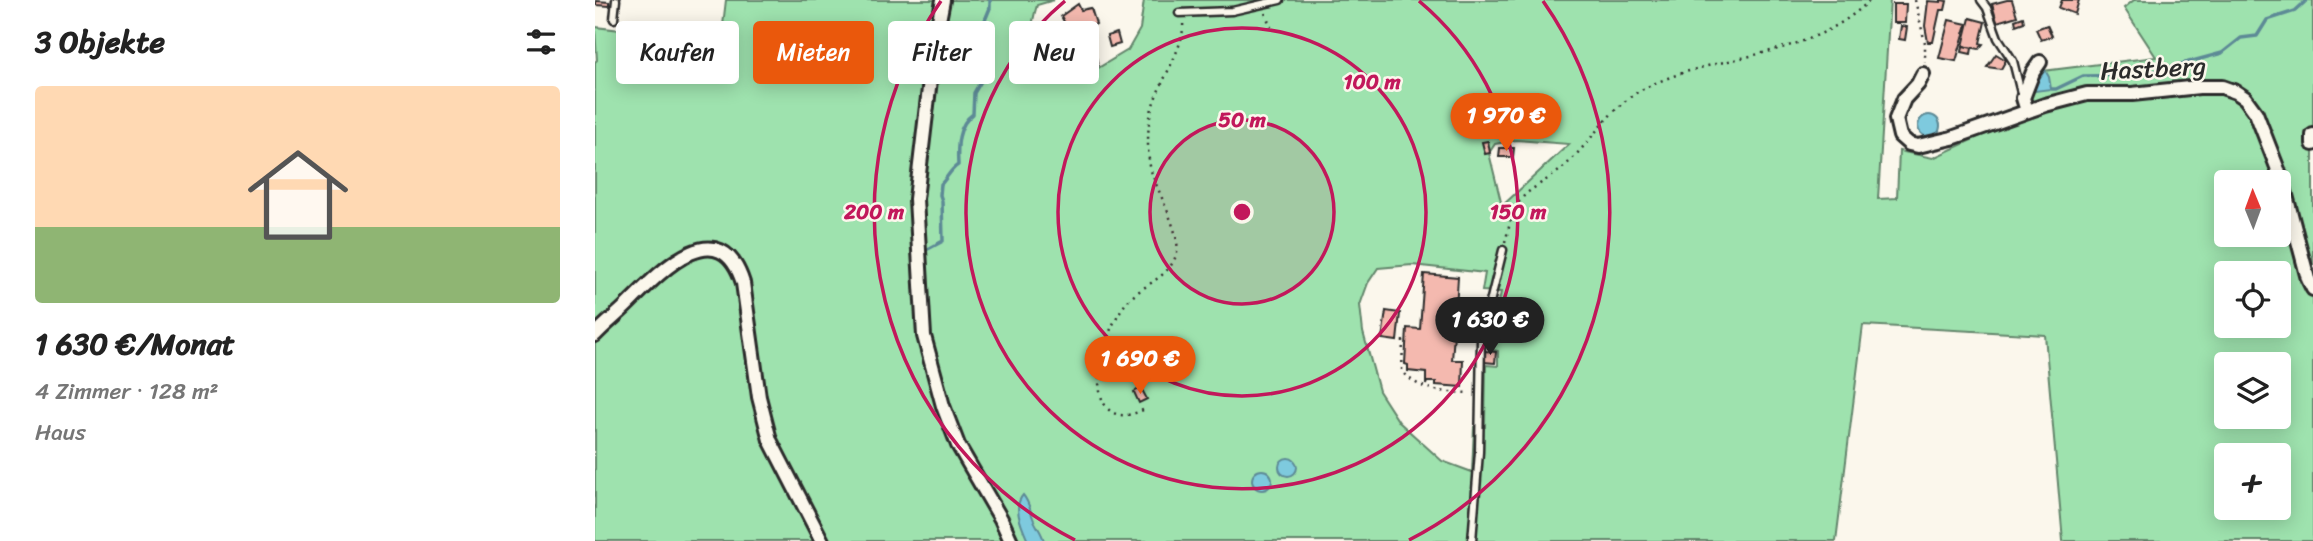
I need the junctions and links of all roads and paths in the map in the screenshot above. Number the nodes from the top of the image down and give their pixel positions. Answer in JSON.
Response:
{"nodes":[{"id":1,"x":616,"y":0,"type":"edge"},
{"id":2,"x":943,"y":0,"type":"edge"},
{"id":3,"x":1280,"y":0,"type":"edge"},
{"id":4,"x":1870,"y":0,"type":"edge"},
{"id":5,"x":1915,"y":0,"type":"edge"},
{"id":6,"x":1981,"y":0,"type":"edge"},
{"id":7,"x":1262,"y":4,"type":"junction"},
{"id":8,"x":1179,"y":13,"type":"joint"},
{"id":9,"x":614,"y":19,"type":"dead end"},
{"id":10,"x":1273,"y":32,"type":"dead end"},
{"id":11,"x":1926,"y":50,"type":"dead end"},
{"id":12,"x":2040,"y":62,"type":"dead end"},
{"id":13,"x":1923,"y":74,"type":"dead end"},
{"id":14,"x":2023,"y":98,"type":"junction"},
{"id":15,"x":2027,"y":111,"type":"junction"},
{"id":16,"x":2313,"y":135,"type":"edge"},
{"id":17,"x":2313,"y":144,"type":"edge"},
{"id":18,"x":1503,"y":250,"type":"joint"},
{"id":19,"x":2313,"y":289,"type":"edge"},
{"id":20,"x":595,"y":335,"type":"edge"},
{"id":21,"x":1403,"y":340,"type":"dead end"},
{"id":22,"x":1479,"y":393,"type":"junction"},
{"id":23,"x":1143,"y":410,"type":"dead end"},
{"id":24,"x":822,"y":541,"type":"edge"},
{"id":25,"x":1011,"y":541,"type":"edge"},
{"id":26,"x":1472,"y":541,"type":"edge"}],
"edges":[{"from":1,"to":9,"type":"lane"},
{"from":2,"to":25,"type":"street"},
{"from":3,"to":7,"type":"lane"},
{"from":4,"to":18,"type":"path"},
{"from":5,"to":11,"type":"path"},
{"from":6,"to":14,"type":"lane"},
{"from":7,"to":8,"type":"lane"},
{"from":7,"to":10,"type":"path"},
{"from":8,"to":23,"type":"path"},
{"from":12,"to":14,"type":"street"},
{"from":13,"to":15,"type":"street","name":"Hastberg"},
{"from":14,"to":15,"type":"street"},
{"from":15,"to":19,"type":"street","name":"Hastberg"},
{"from":16,"to":17,"type":"street"},
{"from":18,"to":22,"type":"lane"},
{"from":20,"to":24,"type":"street"},
{"from":21,"to":22,"type":"path"},
{"from":22,"to":26,"type":"lane"}]}
